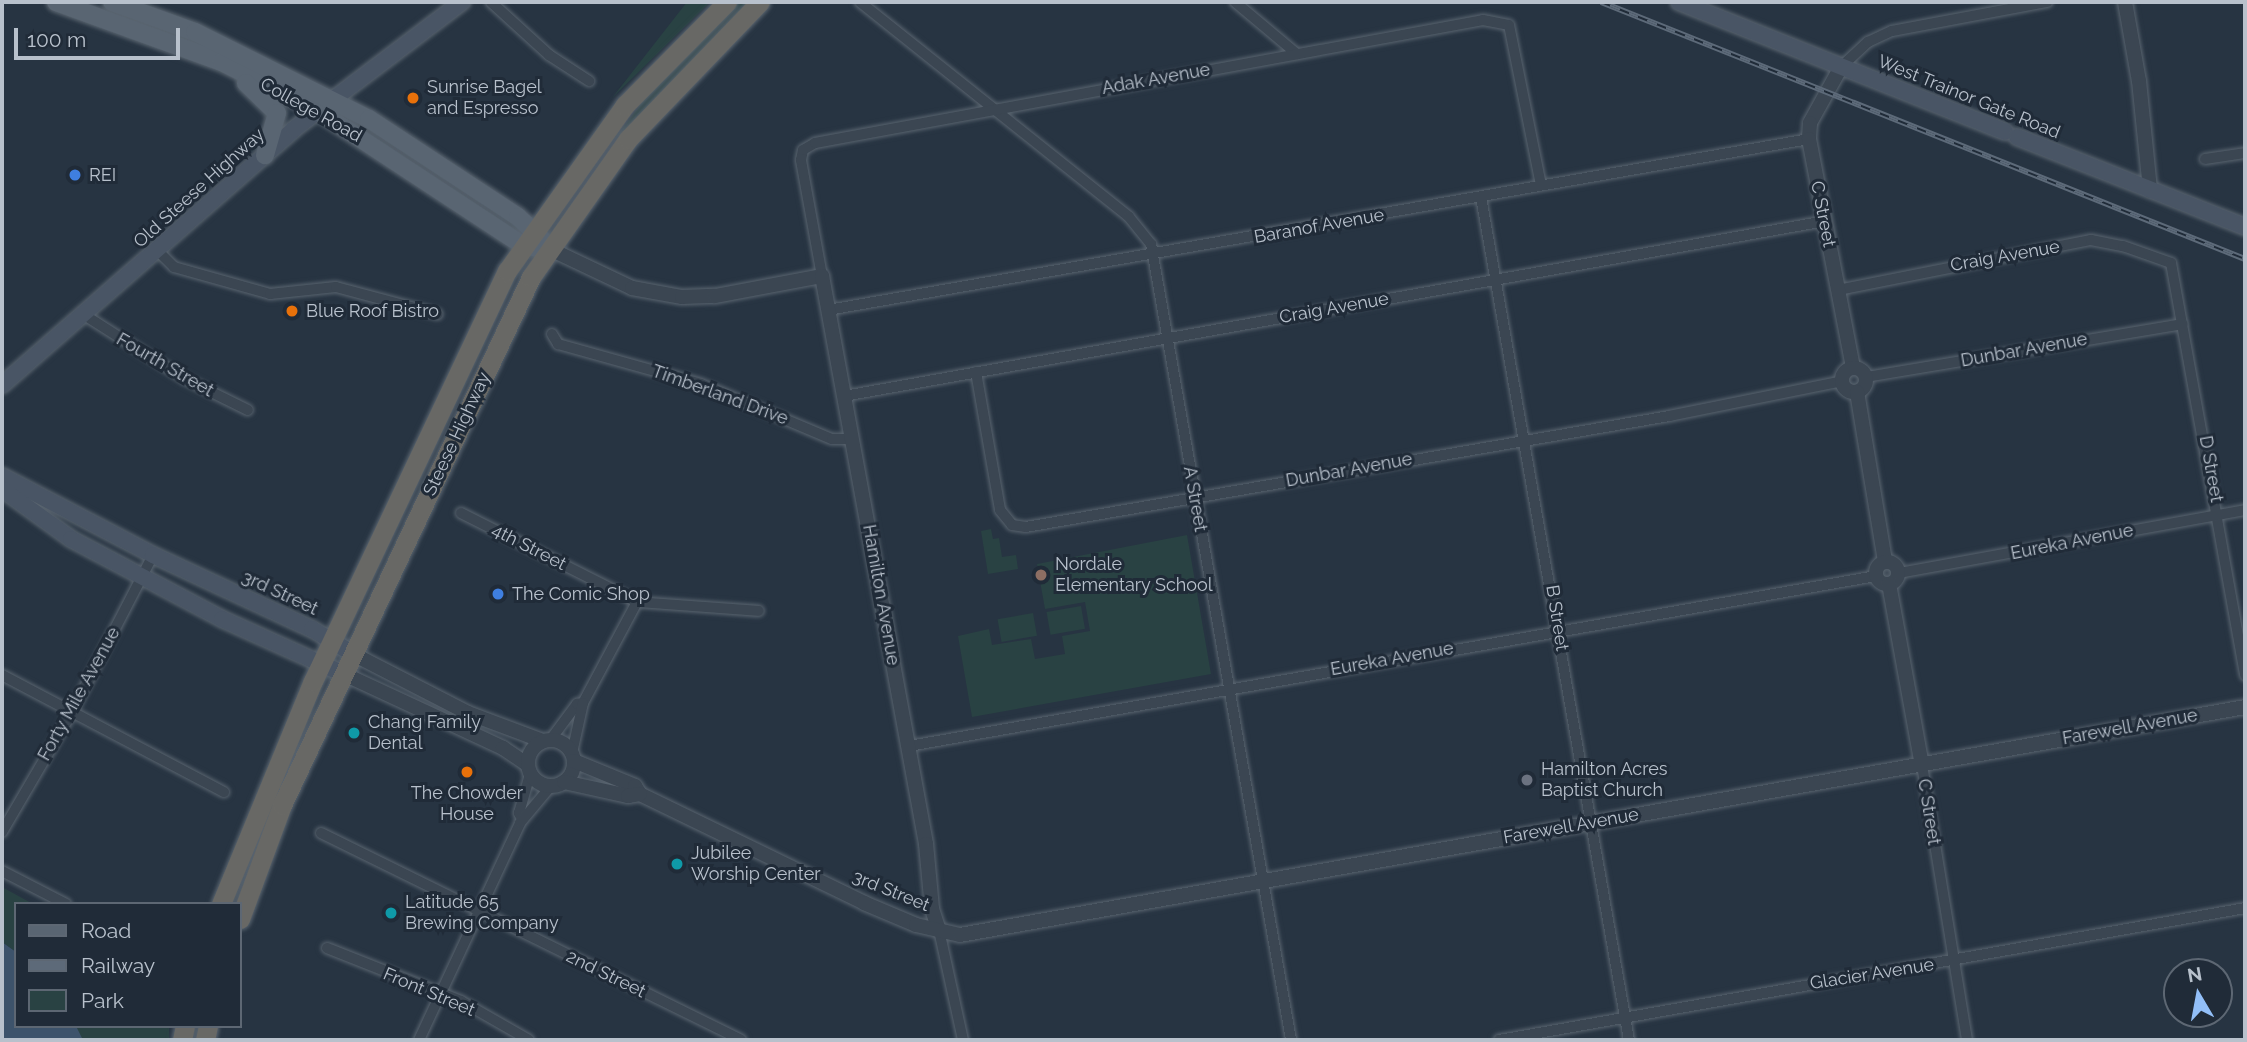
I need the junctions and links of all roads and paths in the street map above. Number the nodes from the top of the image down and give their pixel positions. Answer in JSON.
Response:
{"nodes":[{"id":1,"x":56,"y":2,"type":"edge"},
{"id":2,"x":112,"y":2,"type":"edge"},
{"id":3,"x":462,"y":2,"type":"edge"},
{"id":4,"x":491,"y":2,"type":"edge"},
{"id":5,"x":727,"y":2,"type":"edge"},
{"id":6,"x":760,"y":2,"type":"edge"},
{"id":7,"x":860,"y":2,"type":"edge"},
{"id":8,"x":1234,"y":2,"type":"edge"},
{"id":9,"x":1679,"y":2,"type":"edge"},
{"id":10,"x":2047,"y":2,"type":"edge"},
{"id":11,"x":2125,"y":2,"type":"edge"},
{"id":12,"x":1297,"y":54,"type":"junction"},
{"id":13,"x":222,"y":62,"type":"junction"},
{"id":14,"x":1841,"y":67,"type":"junction"},
{"id":15,"x":589,"y":81,"type":"dead end"},
{"id":16,"x":324,"y":105,"type":"junction"},
{"id":17,"x":996,"y":109,"type":"junction"},
{"id":18,"x":1809,"y":139,"type":"junction"},
{"id":19,"x":803,"y":150,"type":"joint"},
{"id":20,"x":2245,"y":153,"type":"edge"},
{"id":21,"x":265,"y":155,"type":"junction"},
{"id":22,"x":2205,"y":159,"type":"dead end"},
{"id":23,"x":1541,"y":185,"type":"junction"},
{"id":24,"x":2150,"y":190,"type":"junction"},
{"id":25,"x":1481,"y":197,"type":"junction"},
{"id":26,"x":1825,"y":221,"type":"junction"},
{"id":27,"x":2245,"y":227,"type":"edge"},
{"id":28,"x":530,"y":237,"type":"junction"},
{"id":29,"x":550,"y":248,"type":"junction"},
{"id":30,"x":158,"y":251,"type":"junction"},
{"id":31,"x":1154,"y":255,"type":"junction"},
{"id":32,"x":2171,"y":263,"type":"joint"},
{"id":33,"x":821,"y":276,"type":"junction"},
{"id":34,"x":1495,"y":280,"type":"junction"},
{"id":35,"x":1838,"y":290,"type":"junction"},
{"id":36,"x":828,"y":310,"type":"junction"},
{"id":37,"x":437,"y":314,"type":"dead end"},
{"id":38,"x":86,"y":316,"type":"junction"},
{"id":39,"x":2183,"y":324,"type":"junction"},
{"id":40,"x":552,"y":334,"type":"dead end"},
{"id":41,"x":1168,"y":338,"type":"junction"},
{"id":42,"x":1853,"y":368,"type":"junction"},
{"id":43,"x":976,"y":372,"type":"junction"},
{"id":44,"x":1866,"y":377,"type":"junction"},
{"id":45,"x":1842,"y":382,"type":"junction"},
{"id":46,"x":2,"y":385,"type":"edge"},
{"id":47,"x":1857,"y":392,"type":"junction"},
{"id":48,"x":845,"y":396,"type":"junction"},
{"id":49,"x":248,"y":410,"type":"dead end"},
{"id":50,"x":852,"y":439,"type":"junction"},
{"id":51,"x":1524,"y":442,"type":"junction"},
{"id":52,"x":2,"y":476,"type":"edge"},
{"id":53,"x":2,"y":489,"type":"edge"},
{"id":54,"x":1195,"y":498,"type":"junction"},
{"id":55,"x":2245,"y":510,"type":"edge"},
{"id":56,"x":461,"y":513,"type":"dead end"},
{"id":57,"x":2220,"y":514,"type":"junction"},
{"id":58,"x":153,"y":555,"type":"junction"},
{"id":59,"x":1885,"y":562,"type":"junction"},
{"id":60,"x":1899,"y":573,"type":"junction"},
{"id":61,"x":142,"y":576,"type":"junction"},
{"id":62,"x":1883,"y":580,"type":"junction"},
{"id":63,"x":637,"y":602,"type":"junction"},
{"id":64,"x":759,"y":611,"type":"dead end"},
{"id":65,"x":1559,"y":630,"type":"junction"},
{"id":66,"x":332,"y":641,"type":"junction"},
{"id":67,"x":355,"y":655,"type":"junction"},
{"id":68,"x":322,"y":664,"type":"junction"},
{"id":69,"x":2,"y":675,"type":"edge"},
{"id":70,"x":346,"y":675,"type":"junction"},
{"id":71,"x":2245,"y":675,"type":"edge"},
{"id":72,"x":1230,"y":687,"type":"junction"},
{"id":73,"x":583,"y":703,"type":"junction"},
{"id":74,"x":2245,"y":707,"type":"edge"},
{"id":75,"x":72,"y":712,"type":"junction"},
{"id":76,"x":547,"y":740,"type":"junction"},
{"id":77,"x":909,"y":746,"type":"junction"},
{"id":78,"x":573,"y":757,"type":"junction"},
{"id":79,"x":1922,"y":765,"type":"junction"},
{"id":80,"x":529,"y":769,"type":"junction"},
{"id":81,"x":558,"y":784,"type":"junction"},
{"id":82,"x":224,"y":792,"type":"dead end"},
{"id":83,"x":640,"y":794,"type":"junction"},
{"id":84,"x":523,"y":819,"type":"junction"},
{"id":85,"x":1590,"y":824,"type":"junction"},
{"id":86,"x":2,"y":832,"type":"edge"},
{"id":87,"x":321,"y":833,"type":"dead end"},
{"id":88,"x":2,"y":871,"type":"edge"},
{"id":89,"x":1262,"y":882,"type":"junction"},
{"id":90,"x":62,"y":902,"type":"edge"},
{"id":91,"x":222,"y":902,"type":"edge"},
{"id":92,"x":2245,"y":908,"type":"edge"},
{"id":93,"x":479,"y":912,"type":"junction"},
{"id":94,"x":242,"y":914,"type":"edge"},
{"id":95,"x":939,"y":930,"type":"junction"},
{"id":96,"x":327,"y":948,"type":"dead end"},
{"id":97,"x":1955,"y":960,"type":"junction"},
{"id":98,"x":439,"y":995,"type":"junction"},
{"id":99,"x":1625,"y":1018,"type":"junction"},
{"id":100,"x":419,"y":1040,"type":"edge"},
{"id":101,"x":530,"y":1040,"type":"edge"},
{"id":102,"x":741,"y":1040,"type":"edge"},
{"id":103,"x":963,"y":1040,"type":"edge"},
{"id":104,"x":1291,"y":1040,"type":"edge"},
{"id":105,"x":1499,"y":1040,"type":"edge"},
{"id":106,"x":1629,"y":1040,"type":"edge"},
{"id":107,"x":1967,"y":1040,"type":"edge"}],
"edges":[{"from":1,"to":13,"type":"main road","name":"College Road"},
{"from":2,"to":16,"type":"main road","name":"College Road"},
{"from":3,"to":16,"type":"main road","name":"Old Steese Highway"},
{"from":4,"to":15,"type":"street"},
{"from":5,"to":28,"type":"highway","name":"Steese Highway"},
{"from":6,"to":29,"type":"highway","name":"Steese Highway"},
{"from":7,"to":17,"type":"street","name":"A Street"},
{"from":8,"to":12,"type":"street"},
{"from":9,"to":14,"type":"main road","name":"West Trainor Gate Road"},
{"from":10,"to":14,"type":"street"},
{"from":11,"to":24,"type":"street"},
{"from":12,"to":17,"type":"street","name":"Adak Avenue"},
{"from":12,"to":23,"type":"street","name":"Adak Avenue"},
{"from":13,"to":16,"type":"main road","name":"College Road"},
{"from":13,"to":21,"type":"main road"},
{"from":14,"to":18,"type":"street","name":"C Street"},
{"from":14,"to":24,"type":"main road","name":"West Trainor Gate Road"},
{"from":16,"to":21,"type":"main road","name":"Old Steese Highway"},
{"from":16,"to":28,"type":"main road","name":"College Road"},
{"from":17,"to":19,"type":"street","name":"Adak Avenue"},
{"from":17,"to":31,"type":"street","name":"A Street"},
{"from":18,"to":23,"type":"street","name":"Baranof Avenue"},
{"from":18,"to":26,"type":"street","name":"C Street"},
{"from":19,"to":33,"type":"street","name":"Hamilton Avenue"},
{"from":20,"to":22,"type":"street"},
{"from":21,"to":30,"type":"main road","name":"Old Steese Highway"},
{"from":23,"to":25,"type":"street","name":"Baranof Avenue"},
{"from":24,"to":27,"type":"main road","name":"West Trainor Gate Road"},
{"from":25,"to":31,"type":"street","name":"Baranof Avenue"},
{"from":25,"to":34,"type":"street","name":"B Street"},
{"from":26,"to":34,"type":"street","name":"Craig Avenue"},
{"from":26,"to":35,"type":"street","name":"C Street"},
{"from":28,"to":29,"type":"main road","name":"College Road"},
{"from":28,"to":66,"type":"highway","name":"Steese Highway"},
{"from":29,"to":33,"type":"street","name":"College Road"},
{"from":29,"to":67,"type":"highway","name":"Steese Highway"},
{"from":30,"to":37,"type":"street"},
{"from":30,"to":38,"type":"main road","name":"Old Steese Highway"},
{"from":31,"to":36,"type":"street","name":"Baranof Avenue"},
{"from":31,"to":41,"type":"street","name":"A Street"},
{"from":32,"to":35,"type":"street","name":"Craig Avenue"},
{"from":32,"to":39,"type":"street","name":"D Street"},
{"from":33,"to":36,"type":"street","name":"Hamilton Avenue"},
{"from":34,"to":41,"type":"street","name":"Craig Avenue"},
{"from":34,"to":51,"type":"street","name":"B Street"},
{"from":35,"to":42,"type":"street","name":"C Street"},
{"from":36,"to":48,"type":"street","name":"Hamilton Avenue"},
{"from":38,"to":46,"type":"main road","name":"Old Steese Highway"},
{"from":38,"to":49,"type":"street","name":"Fourth Street"},
{"from":39,"to":44,"type":"street","name":"Dunbar Avenue"},
{"from":39,"to":57,"type":"street","name":"D Street"},
{"from":40,"to":50,"type":"street","name":"Timberland Drive"},
{"from":41,"to":43,"type":"street","name":"Craig Avenue"},
{"from":41,"to":54,"type":"street","name":"A Street"},
{"from":42,"to":44,"type":"street"},
{"from":42,"to":45,"type":"street"},
{"from":43,"to":48,"type":"street","name":"Craig Avenue"},
{"from":43,"to":54,"type":"street","name":"Dunbar Avenue"},
{"from":44,"to":47,"type":"street"},
{"from":45,"to":47,"type":"street"},
{"from":45,"to":51,"type":"street","name":"Dunbar Avenue"},
{"from":47,"to":59,"type":"street"},
{"from":48,"to":50,"type":"street","name":"Hamilton Avenue"},
{"from":50,"to":77,"type":"street","name":"Hamilton Avenue"},
{"from":51,"to":54,"type":"street","name":"Dunbar Avenue"},
{"from":51,"to":65,"type":"street","name":"B Street"},
{"from":52,"to":58,"type":"main road","name":"3rd Street"},
{"from":53,"to":61,"type":"main road"},
{"from":54,"to":72,"type":"street","name":"A Street"},
{"from":55,"to":57,"type":"street","name":"Eureka Avenue"},
{"from":56,"to":63,"type":"street","name":"4th Street"},
{"from":57,"to":60,"type":"street","name":"Eureka Avenue"},
{"from":57,"to":71,"type":"street","name":"D Street"},
{"from":58,"to":61,"type":"street","name":"Forty Mile Avenue"},
{"from":58,"to":66,"type":"main road","name":"3rd Street"},
{"from":59,"to":60,"type":"street"},
{"from":59,"to":62,"type":"street"},
{"from":60,"to":62,"type":"street"},
{"from":61,"to":68,"type":"main road"},
{"from":61,"to":75,"type":"street","name":"Forty Mile Avenue"},
{"from":62,"to":65,"type":"street","name":"Eureka Avenue"},
{"from":62,"to":79,"type":"street","name":"C Street"},
{"from":63,"to":64,"type":"street","name":"4th Street"},
{"from":63,"to":73,"type":"street"},
{"from":65,"to":72,"type":"street","name":"Eureka Avenue"},
{"from":65,"to":85,"type":"street","name":"B Street"},
{"from":66,"to":67,"type":"main road","name":"3rd Street"},
{"from":66,"to":68,"type":"highway","name":"Steese Highway"},
{"from":67,"to":70,"type":"highway","name":"Steese Highway"},
{"from":67,"to":76,"type":"street","name":"3rd Street"},
{"from":68,"to":70,"type":"main road"},
{"from":68,"to":91,"type":"highway","name":"Steese Highway"},
{"from":69,"to":75,"type":"street"},
{"from":70,"to":80,"type":"street"},
{"from":70,"to":94,"type":"highway","name":"Steese Highway"},
{"from":72,"to":77,"type":"street","name":"Eureka Avenue"},
{"from":72,"to":89,"type":"street","name":"A Street"},
{"from":73,"to":76,"type":"street"},
{"from":73,"to":78,"type":"street"},
{"from":74,"to":79,"type":"street","name":"Farewell Avenue"},
{"from":75,"to":82,"type":"street"},
{"from":75,"to":86,"type":"street","name":"Forty Mile Avenue"},
{"from":76,"to":78,"type":"street"},
{"from":76,"to":80,"type":"street"},
{"from":77,"to":95,"type":"street","name":"Hamilton Avenue"},
{"from":78,"to":81,"type":"street"},
{"from":78,"to":83,"type":"street","name":"3rd Street"},
{"from":79,"to":85,"type":"street","name":"Farewell Avenue"},
{"from":79,"to":97,"type":"street","name":"C Street"},
{"from":80,"to":81,"type":"street"},
{"from":80,"to":84,"type":"street"},
{"from":81,"to":83,"type":"street","name":"3rd Street"},
{"from":81,"to":84,"type":"street"},
{"from":83,"to":95,"type":"street","name":"3rd Street"},
{"from":84,"to":93,"type":"street"},
{"from":85,"to":89,"type":"street","name":"Farewell Avenue"},
{"from":85,"to":99,"type":"street","name":"B Street"},
{"from":87,"to":93,"type":"street","name":"2nd Street"},
{"from":88,"to":90,"type":"street"},
{"from":89,"to":95,"type":"street","name":"Farewell Avenue"},
{"from":89,"to":104,"type":"street","name":"A Street"},
{"from":92,"to":97,"type":"street","name":"Glacier Avenue"},
{"from":93,"to":98,"type":"street"},
{"from":93,"to":102,"type":"street","name":"2nd Street"},
{"from":95,"to":103,"type":"street","name":"Hamilton Avenue"},
{"from":96,"to":98,"type":"street","name":"Front Street"},
{"from":97,"to":99,"type":"street","name":"Glacier Avenue"},
{"from":97,"to":107,"type":"street","name":"C Street"},
{"from":98,"to":100,"type":"street"},
{"from":98,"to":101,"type":"street","name":"Front Street"},
{"from":99,"to":105,"type":"street","name":"Glacier Avenue"},
{"from":99,"to":106,"type":"street","name":"B Street"}]}
